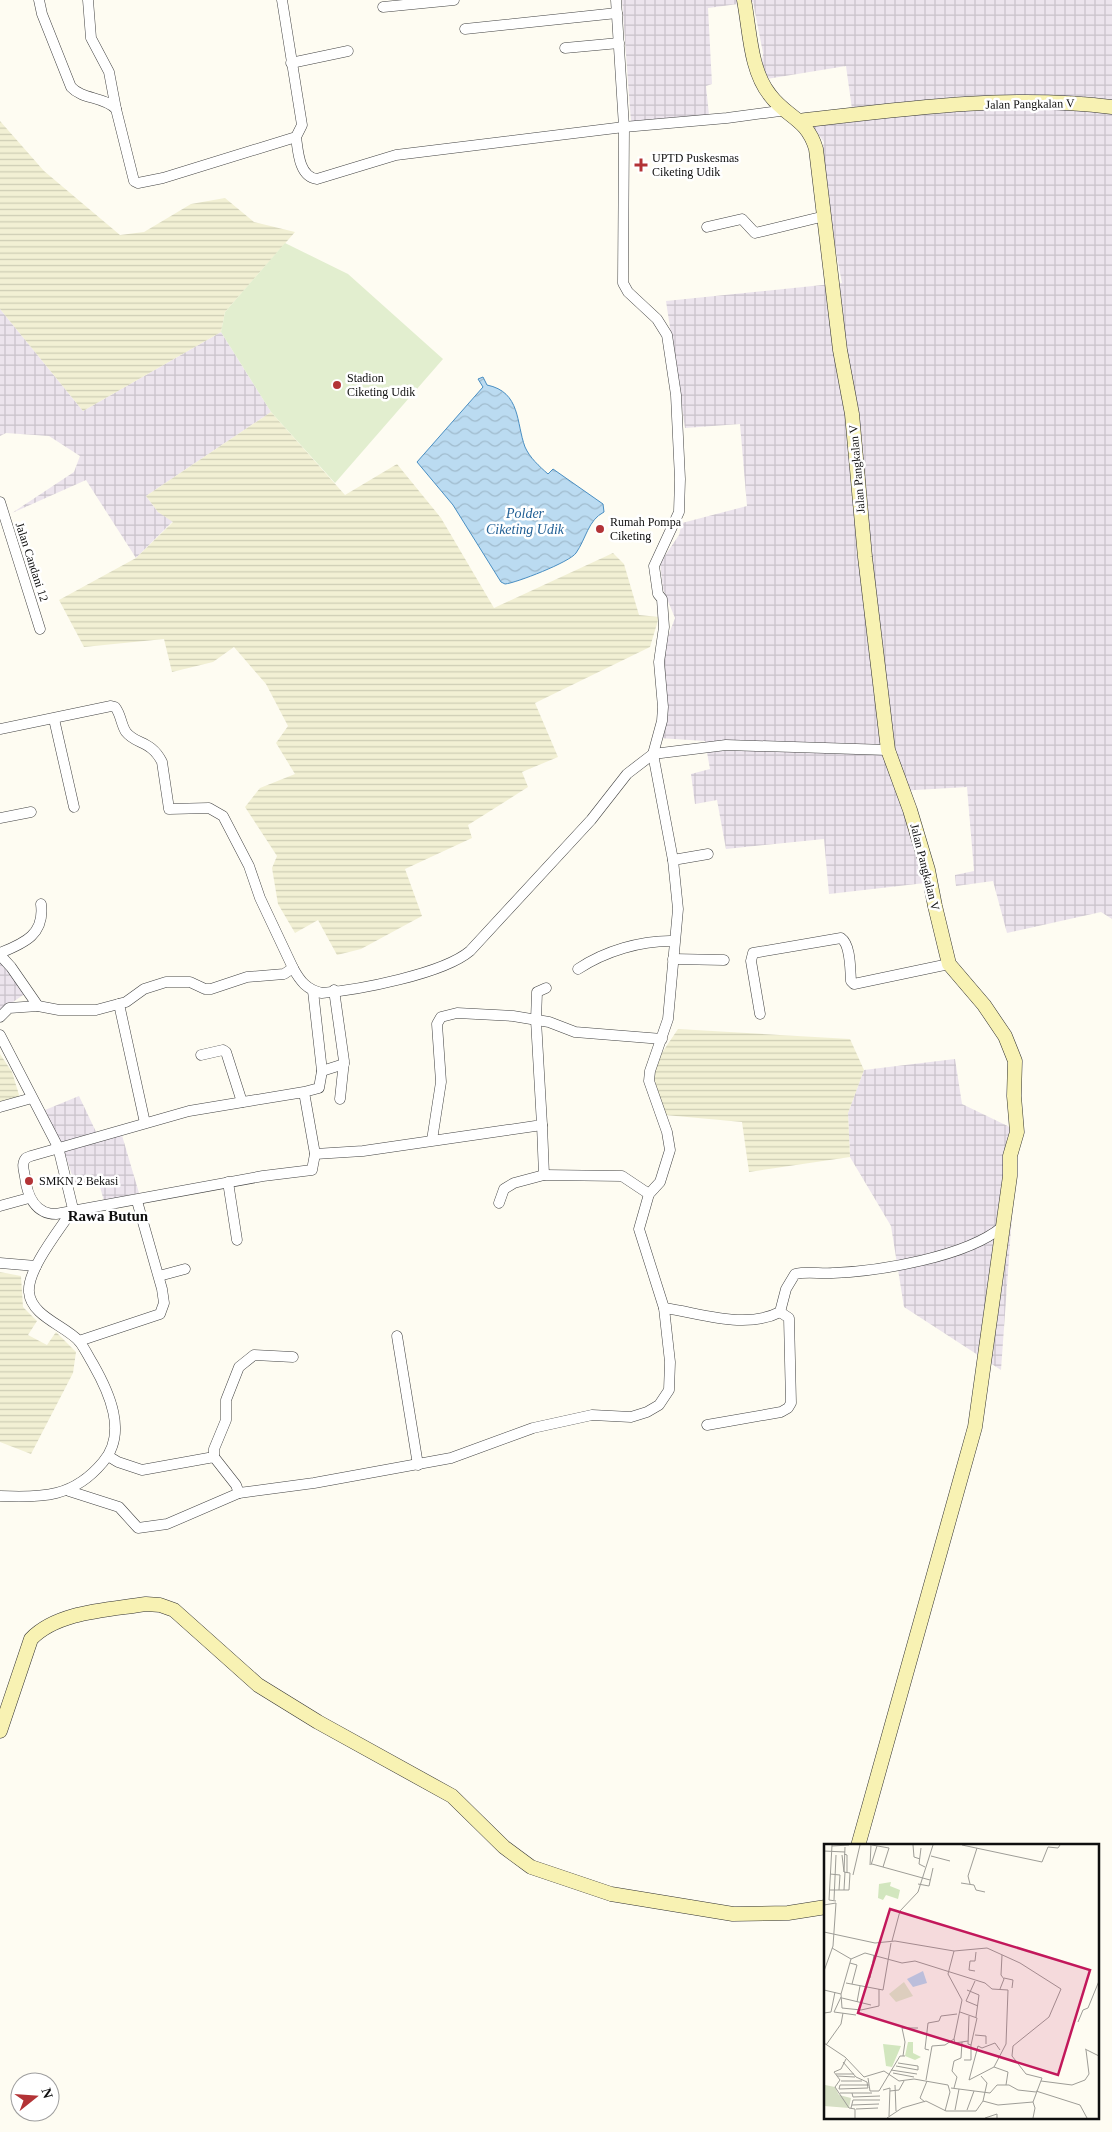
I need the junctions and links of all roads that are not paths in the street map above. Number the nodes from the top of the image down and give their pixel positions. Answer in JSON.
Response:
{"nodes":[{"id":1,"x":39,"y":0,"type":"edge"},
{"id":2,"x":88,"y":0,"type":"edge"},
{"id":3,"x":282,"y":0,"type":"edge"},
{"id":4,"x":454,"y":0,"type":"edge"},
{"id":5,"x":616,"y":0,"type":"edge"},
{"id":6,"x":744,"y":0,"type":"edge"},
{"id":7,"x":383,"y":6,"type":"dead end"},
{"id":8,"x":617,"y":13,"type":"junction"},
{"id":9,"x":465,"y":29,"type":"dead end"},
{"id":10,"x":619,"y":43,"type":"junction"},
{"id":11,"x":565,"y":48,"type":"dead end"},
{"id":12,"x":348,"y":52,"type":"dead end"},
{"id":13,"x":291,"y":63,"type":"junction"},
{"id":14,"x":1112,"y":107,"type":"edge"},
{"id":15,"x":116,"y":109,"type":"junction"},
{"id":16,"x":787,"y":110,"type":"junction"},
{"id":17,"x":799,"y":121,"type":"junction"},
{"id":18,"x":624,"y":127,"type":"junction"},
{"id":19,"x":296,"y":137,"type":"junction"},
{"id":20,"x":825,"y":216,"type":"junction"},
{"id":21,"x":707,"y":227,"type":"dead end"},
{"id":22,"x":0,"y":502,"type":"edge"},
{"id":23,"x":40,"y":629,"type":"dead end"},
{"id":24,"x":54,"y":719,"type":"junction"},
{"id":25,"x":0,"y":729,"type":"edge"},
{"id":26,"x":888,"y":750,"type":"junction"},
{"id":27,"x":653,"y":754,"type":"junction"},
{"id":28,"x":74,"y":807,"type":"dead end"},
{"id":29,"x":31,"y":812,"type":"dead end"},
{"id":30,"x":0,"y":818,"type":"edge"},
{"id":31,"x":708,"y":854,"type":"dead end"},
{"id":32,"x":673,"y":860,"type":"junction"},
{"id":33,"x":42,"y":904,"type":"dead end"},
{"id":34,"x":674,"y":941,"type":"junction"},
{"id":35,"x":0,"y":954,"type":"edge"},
{"id":36,"x":673,"y":959,"type":"junction"},
{"id":37,"x":724,"y":960,"type":"dead end"},
{"id":38,"x":949,"y":964,"type":"junction"},
{"id":39,"x":293,"y":968,"type":"junction"},
{"id":40,"x":578,"y":969,"type":"dead end"},
{"id":41,"x":546,"y":988,"type":"dead end"},
{"id":42,"x":334,"y":990,"type":"junction"},
{"id":43,"x":313,"y":991,"type":"junction"},
{"id":44,"x":119,"y":1004,"type":"junction"},
{"id":45,"x":38,"y":1006,"type":"junction"},
{"id":46,"x":760,"y":1014,"type":"dead end"},
{"id":47,"x":0,"y":1018,"type":"edge"},
{"id":48,"x":536,"y":1020,"type":"junction"},
{"id":49,"x":0,"y":1035,"type":"edge"},
{"id":50,"x":662,"y":1039,"type":"junction"},
{"id":51,"x":202,"y":1055,"type":"dead end"},
{"id":52,"x":344,"y":1064,"type":"junction"},
{"id":53,"x":322,"y":1072,"type":"junction"},
{"id":54,"x":304,"y":1092,"type":"junction"},
{"id":55,"x":32,"y":1098,"type":"junction"},
{"id":56,"x":340,"y":1099,"type":"dead end"},
{"id":57,"x":242,"y":1102,"type":"junction"},
{"id":58,"x":0,"y":1107,"type":"edge"},
{"id":59,"x":144,"y":1123,"type":"junction"},
{"id":60,"x":542,"y":1125,"type":"junction"},
{"id":61,"x":432,"y":1140,"type":"junction"},
{"id":62,"x":58,"y":1148,"type":"junction"},
{"id":63,"x":314,"y":1154,"type":"junction"},
{"id":64,"x":544,"y":1175,"type":"junction"},
{"id":65,"x":228,"y":1182,"type":"junction"},
{"id":66,"x":649,"y":1194,"type":"junction"},
{"id":67,"x":29,"y":1198,"type":"junction"},
{"id":68,"x":137,"y":1201,"type":"junction"},
{"id":69,"x":499,"y":1203,"type":"dead end"},
{"id":70,"x":0,"y":1206,"type":"edge"},
{"id":71,"x":73,"y":1209,"type":"junction"},
{"id":72,"x":1002,"y":1227,"type":"junction"},
{"id":73,"x":237,"y":1240,"type":"dead end"},
{"id":74,"x":0,"y":1263,"type":"edge"},
{"id":75,"x":36,"y":1266,"type":"junction"},
{"id":76,"x":185,"y":1270,"type":"dead end"},
{"id":77,"x":159,"y":1276,"type":"junction"},
{"id":78,"x":664,"y":1308,"type":"junction"},
{"id":79,"x":780,"y":1312,"type":"junction"},
{"id":80,"x":397,"y":1336,"type":"dead end"},
{"id":81,"x":79,"y":1341,"type":"junction"},
{"id":82,"x":293,"y":1357,"type":"dead end"},
{"id":83,"x":707,"y":1425,"type":"dead end"},
{"id":84,"x":108,"y":1456,"type":"junction"},
{"id":85,"x":214,"y":1457,"type":"junction"},
{"id":86,"x":418,"y":1465,"type":"junction"},
{"id":87,"x":70,"y":1491,"type":"junction"},
{"id":88,"x":239,"y":1493,"type":"junction"},
{"id":89,"x":0,"y":1496,"type":"edge"},
{"id":90,"x":0,"y":1730,"type":"edge"},
{"id":91,"x":859,"y":1844,"type":"edge"},
{"id":92,"x":824,"y":1907,"type":"edge"}],
"edges":[{"from":1,"to":15,"type":"street"},
{"from":2,"to":15,"type":"street"},
{"from":3,"to":13,"type":"street"},
{"from":4,"to":7,"type":"street"},
{"from":5,"to":8,"type":"street"},
{"from":6,"to":16,"type":"street","name":"Jalan Pangkalan V"},
{"from":8,"to":9,"type":"street"},
{"from":8,"to":10,"type":"street"},
{"from":10,"to":11,"type":"street"},
{"from":10,"to":18,"type":"street"},
{"from":12,"to":13,"type":"street"},
{"from":13,"to":19,"type":"street"},
{"from":14,"to":17,"type":"street","name":"Jalan Pangkalan V"},
{"from":15,"to":19,"type":"street"},
{"from":16,"to":17,"type":"street","name":"Jalan Pangkalan V"},
{"from":16,"to":18,"type":"street"},
{"from":17,"to":20,"type":"street","name":"Jalan Pangkalan V"},
{"from":18,"to":19,"type":"street"},
{"from":18,"to":27,"type":"street"},
{"from":20,"to":21,"type":"street"},
{"from":20,"to":26,"type":"street","name":"Jalan Pangkalan V"},
{"from":22,"to":23,"type":"street","name":"Jalan Candani 12"},
{"from":24,"to":25,"type":"street"},
{"from":24,"to":28,"type":"street"},
{"from":24,"to":39,"type":"street"},
{"from":26,"to":27,"type":"street"},
{"from":26,"to":38,"type":"street","name":"Jalan Pangkalan V"},
{"from":27,"to":32,"type":"street"},
{"from":27,"to":42,"type":"street"},
{"from":29,"to":30,"type":"street"},
{"from":31,"to":32,"type":"street"},
{"from":32,"to":34,"type":"street"},
{"from":33,"to":35,"type":"street"},
{"from":34,"to":36,"type":"street"},
{"from":34,"to":40,"type":"street"},
{"from":35,"to":45,"type":"street"},
{"from":36,"to":37,"type":"street"},
{"from":36,"to":50,"type":"street"},
{"from":38,"to":46,"type":"street"},
{"from":38,"to":72,"type":"street","name":"Jalan Pangkalan V"},
{"from":39,"to":43,"type":"street"},
{"from":39,"to":44,"type":"street"},
{"from":41,"to":48,"type":"street"},
{"from":42,"to":43,"type":"street"},
{"from":42,"to":52,"type":"street"},
{"from":43,"to":53,"type":"street"},
{"from":44,"to":45,"type":"street"},
{"from":44,"to":59,"type":"street"},
{"from":45,"to":47,"type":"street"},
{"from":48,"to":50,"type":"street"},
{"from":48,"to":60,"type":"street"},
{"from":48,"to":61,"type":"street"},
{"from":49,"to":55,"type":"street"},
{"from":50,"to":66,"type":"street"},
{"from":51,"to":57,"type":"street"},
{"from":52,"to":53,"type":"street"},
{"from":52,"to":56,"type":"street"},
{"from":53,"to":54,"type":"street"},
{"from":54,"to":57,"type":"street"},
{"from":54,"to":63,"type":"street"},
{"from":55,"to":58,"type":"street"},
{"from":55,"to":62,"type":"street"},
{"from":57,"to":59,"type":"street"},
{"from":59,"to":62,"type":"street"},
{"from":60,"to":61,"type":"street"},
{"from":60,"to":64,"type":"street"},
{"from":61,"to":63,"type":"street"},
{"from":62,"to":67,"type":"street"},
{"from":62,"to":71,"type":"street"},
{"from":63,"to":65,"type":"street"},
{"from":64,"to":66,"type":"street"},
{"from":64,"to":69,"type":"street"},
{"from":65,"to":68,"type":"street"},
{"from":65,"to":73,"type":"street"},
{"from":66,"to":78,"type":"street"},
{"from":67,"to":70,"type":"street"},
{"from":67,"to":71,"type":"street"},
{"from":68,"to":71,"type":"street"},
{"from":68,"to":77,"type":"street"},
{"from":71,"to":75,"type":"street"},
{"from":72,"to":79,"type":"street"},
{"from":72,"to":91,"type":"street","name":"Jalan Pangkalan V"},
{"from":74,"to":75,"type":"street"},
{"from":75,"to":81,"type":"street"},
{"from":76,"to":77,"type":"street"},
{"from":77,"to":81,"type":"street"},
{"from":78,"to":79,"type":"street"},
{"from":78,"to":86,"type":"street"},
{"from":79,"to":83,"type":"street"},
{"from":80,"to":86,"type":"street"},
{"from":81,"to":84,"type":"street"},
{"from":82,"to":85,"type":"street"},
{"from":84,"to":85,"type":"street"},
{"from":84,"to":87,"type":"street"},
{"from":85,"to":88,"type":"street"},
{"from":86,"to":88,"type":"street"},
{"from":87,"to":88,"type":"street"},
{"from":87,"to":89,"type":"street"},
{"from":90,"to":92,"type":"street"}]}
